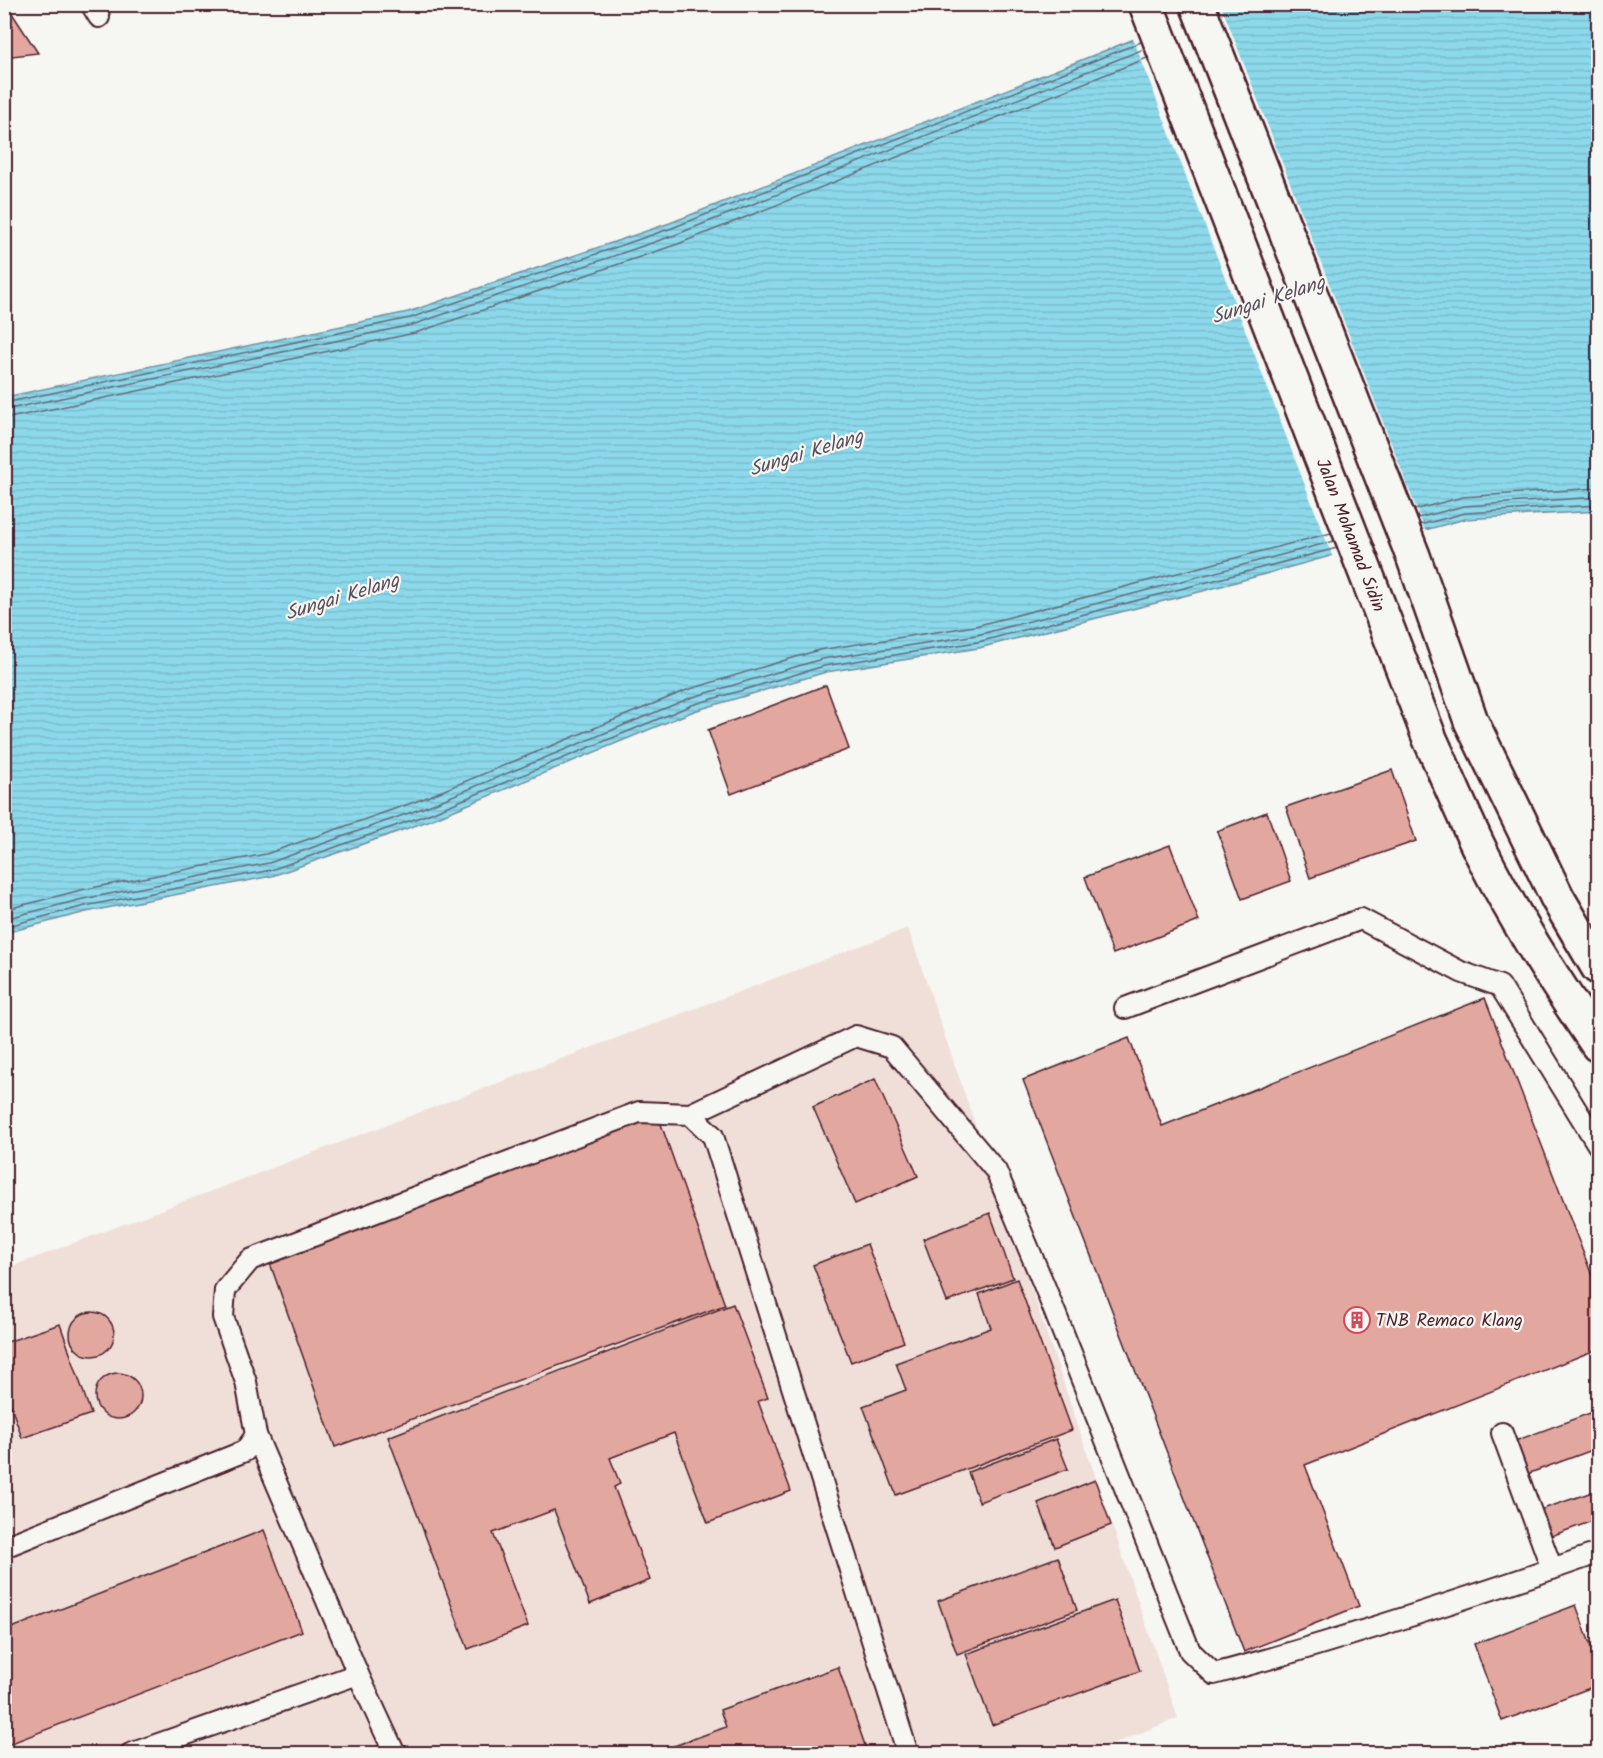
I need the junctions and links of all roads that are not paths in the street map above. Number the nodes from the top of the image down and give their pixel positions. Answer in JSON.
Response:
{"nodes":[{"id":1,"x":1146,"y":4,"type":"edge"},
{"id":2,"x":1197,"y":4,"type":"edge"},
{"id":3,"x":1599,"y":967,"type":"edge"},
{"id":4,"x":1125,"y":1008,"type":"dead end"},
{"id":5,"x":1599,"y":1045,"type":"edge"},
{"id":6,"x":690,"y":1114,"type":"junction"},
{"id":7,"x":1599,"y":1145,"type":"edge"},
{"id":8,"x":1502,"y":1433,"type":"dead end"},
{"id":9,"x":256,"y":1435,"type":"junction"},
{"id":10,"x":4,"y":1547,"type":"edge"},
{"id":11,"x":1599,"y":1553,"type":"edge"},
{"id":12,"x":1552,"y":1569,"type":"junction"},
{"id":13,"x":358,"y":1674,"type":"junction"},
{"id":14,"x":130,"y":1754,"type":"edge"},
{"id":15,"x":395,"y":1754,"type":"edge"},
{"id":16,"x":908,"y":1754,"type":"edge"}],
"edges":[{"from":1,"to":5,"type":"main road","name":"Jalan Mohamad Sidin"},
{"from":2,"to":3,"type":"main road"},
{"from":4,"to":7,"type":"lane"},
{"from":6,"to":9,"type":"lane"},
{"from":6,"to":12,"type":"lane"},
{"from":6,"to":16,"type":"lane"},
{"from":8,"to":12,"type":"lane"},
{"from":9,"to":10,"type":"lane"},
{"from":9,"to":13,"type":"lane"},
{"from":11,"to":12,"type":"lane"},
{"from":13,"to":14,"type":"lane"},
{"from":13,"to":15,"type":"lane"}]}
